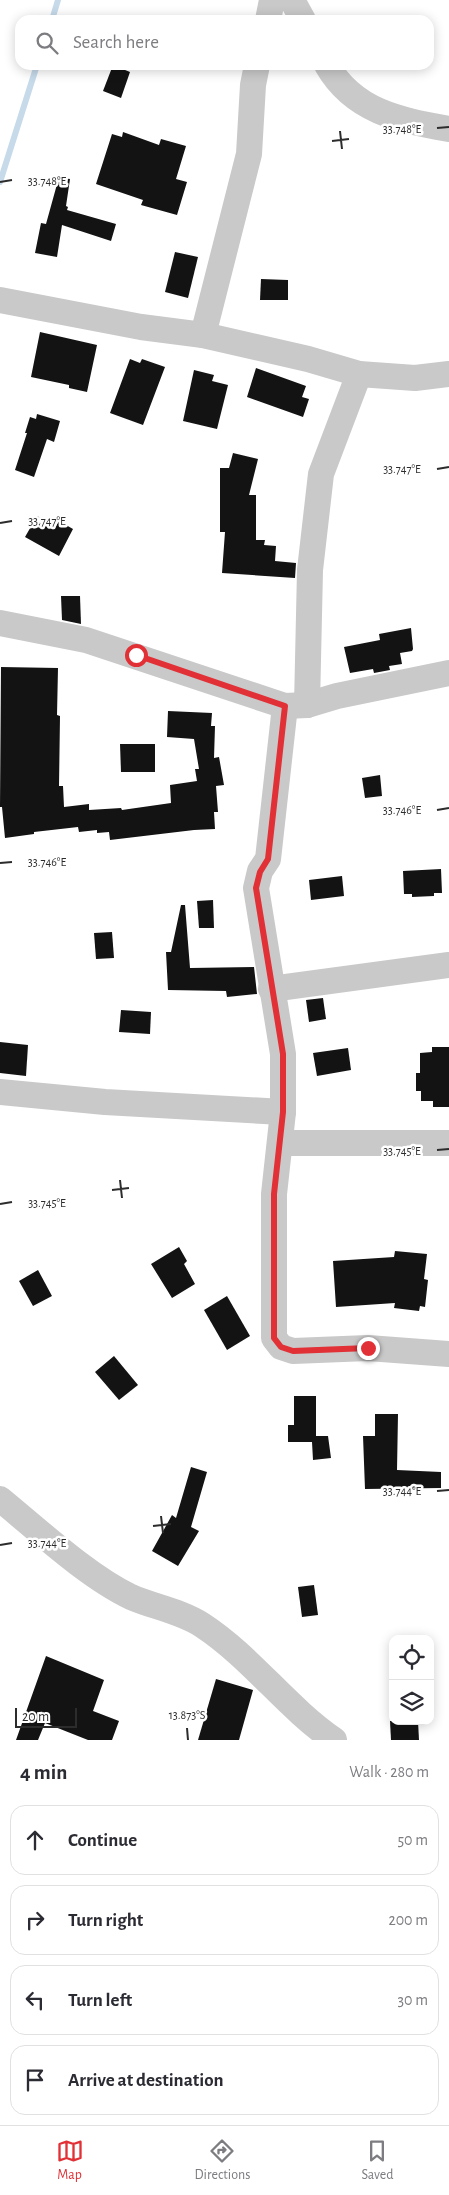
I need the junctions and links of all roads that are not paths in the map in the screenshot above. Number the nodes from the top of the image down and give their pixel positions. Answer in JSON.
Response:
{"nodes":[{"id":1,"x":272,"y":0,"type":"edge"},
{"id":2,"x":292,"y":0,"type":"edge"},
{"id":3,"x":269,"y":15,"type":"edge"},
{"id":4,"x":300,"y":15,"type":"edge"},
{"id":5,"x":256,"y":70,"type":"edge"},
{"id":6,"x":330,"y":70,"type":"edge"},
{"id":7,"x":449,"y":128,"type":"edge"},
{"id":8,"x":0,"y":300,"type":"edge"},
{"id":9,"x":204,"y":335,"type":"junction"},
{"id":10,"x":358,"y":374,"type":"junction"},
{"id":11,"x":449,"y":374,"type":"edge"},
{"id":12,"x":0,"y":623,"type":"edge"},
{"id":13,"x":449,"y":673,"type":"edge"},
{"id":14,"x":296,"y":706,"type":"junction"},
{"id":15,"x":449,"y":965,"type":"edge"},
{"id":16,"x":271,"y":989,"type":"junction"},
{"id":17,"x":0,"y":1092,"type":"edge"},
{"id":18,"x":283,"y":1112,"type":"junction"},
{"id":19,"x":280,"y":1143,"type":"junction"},
{"id":20,"x":449,"y":1143,"type":"edge"},
{"id":21,"x":449,"y":1354,"type":"edge"},
{"id":22,"x":0,"y":1499,"type":"edge"},
{"id":23,"x":334,"y":1740,"type":"edge"}],
"edges":[{"from":1,"to":3,"type":"street"},
{"from":2,"to":4,"type":"street"},
{"from":5,"to":9,"type":"street"},
{"from":6,"to":7,"type":"street"},
{"from":8,"to":9,"type":"street"},
{"from":9,"to":10,"type":"street"},
{"from":10,"to":11,"type":"street"},
{"from":10,"to":14,"type":"street"},
{"from":12,"to":14,"type":"street"},
{"from":13,"to":14,"type":"street"},
{"from":14,"to":16,"type":"street"},
{"from":15,"to":16,"type":"street"},
{"from":16,"to":18,"type":"street"},
{"from":17,"to":18,"type":"street"},
{"from":18,"to":19,"type":"street"},
{"from":19,"to":20,"type":"street"},
{"from":19,"to":21,"type":"street"},
{"from":22,"to":23,"type":"street"}]}
